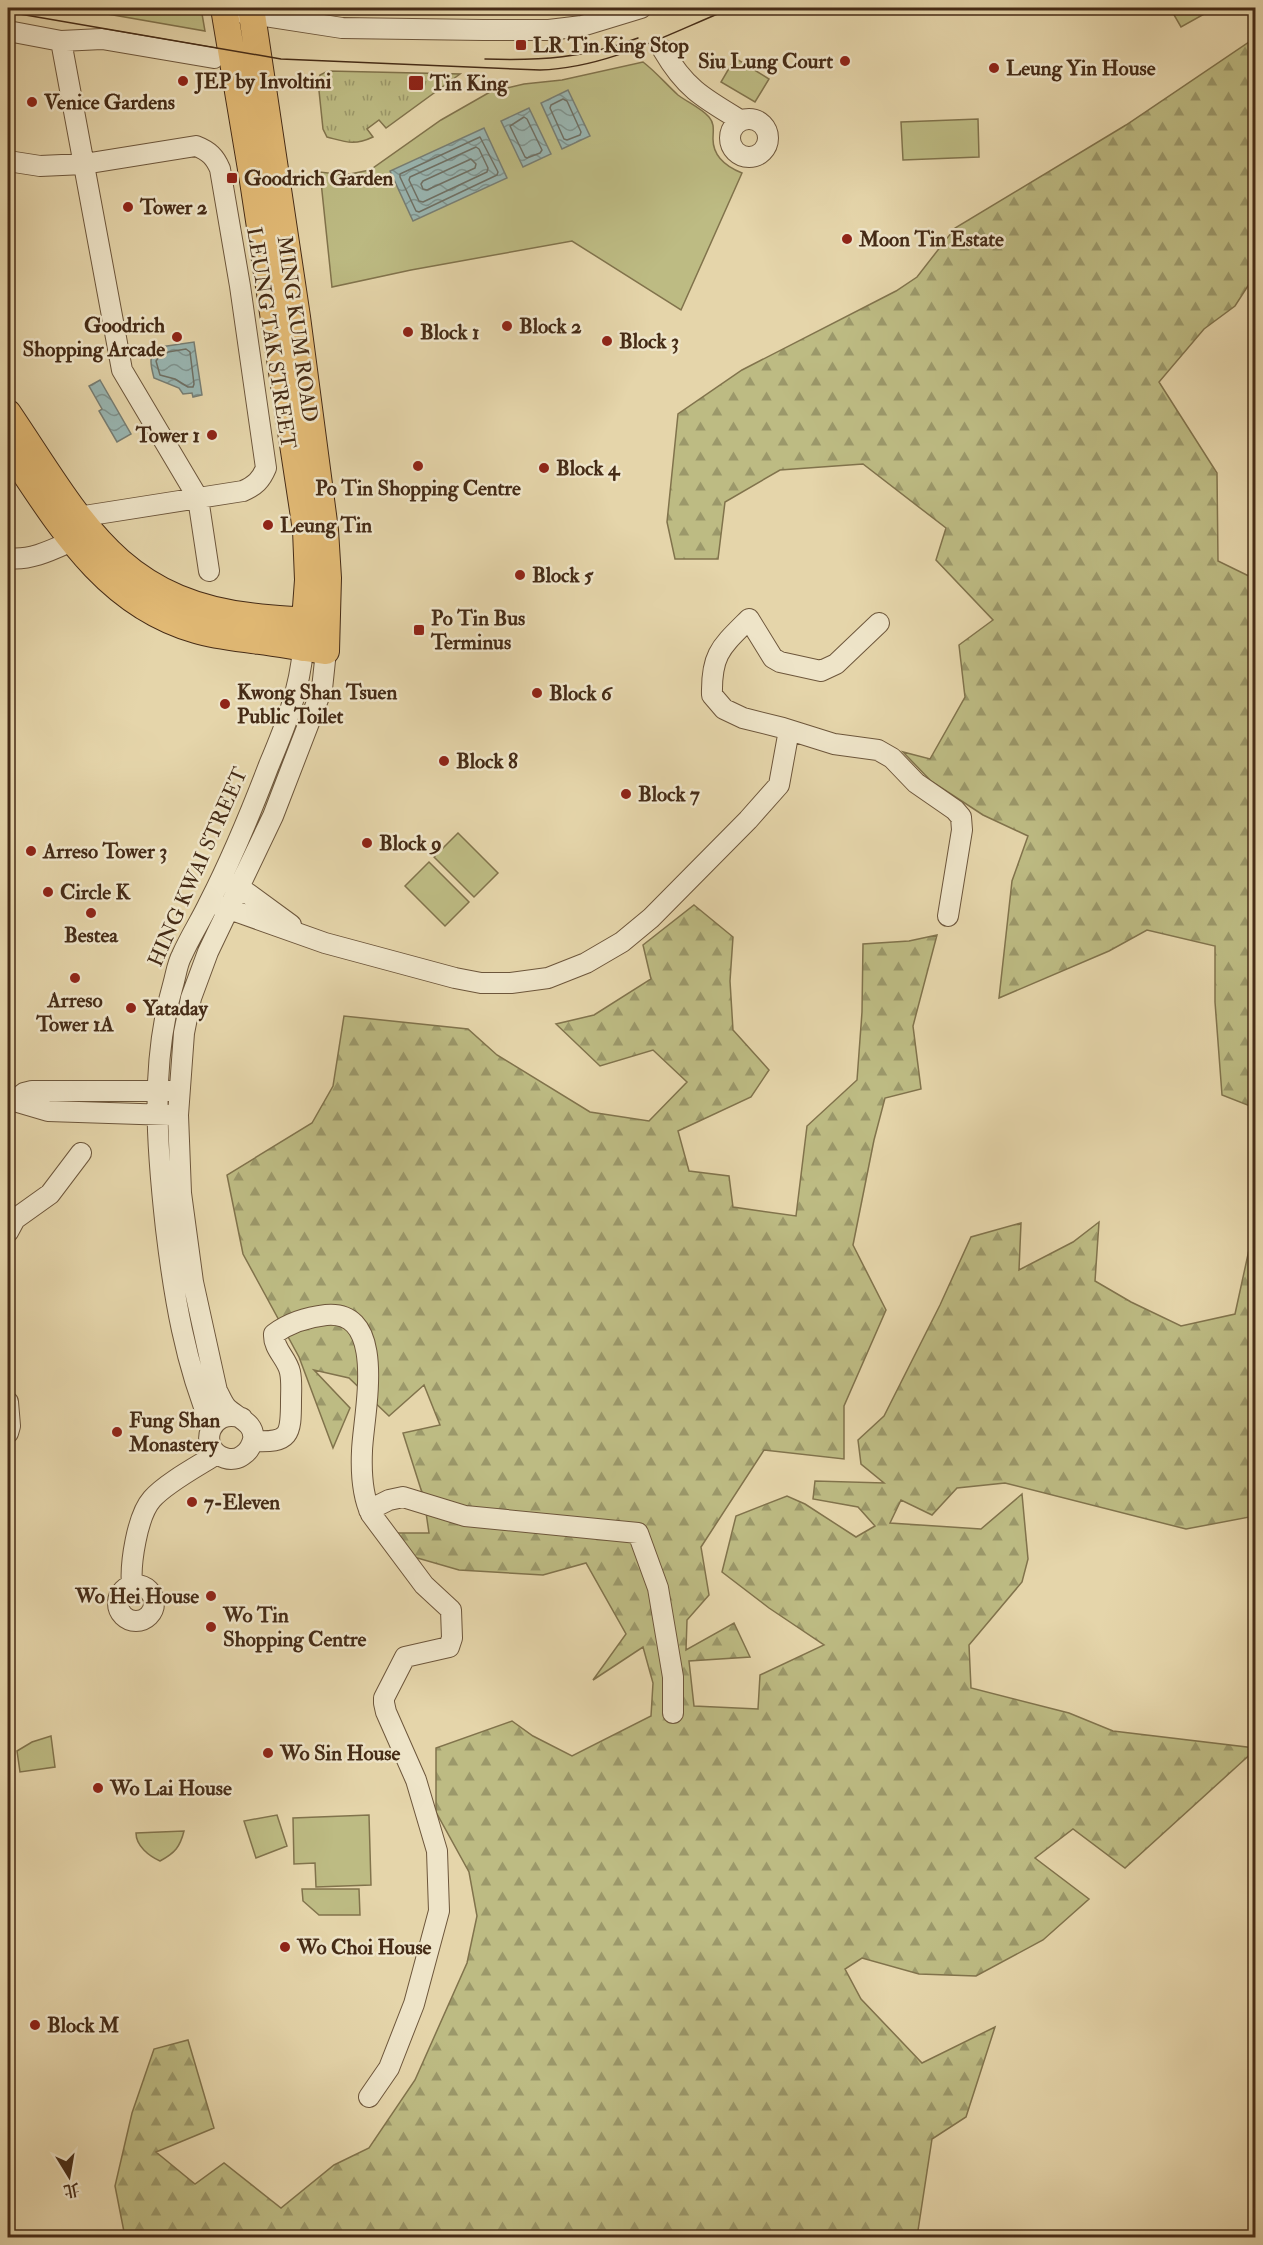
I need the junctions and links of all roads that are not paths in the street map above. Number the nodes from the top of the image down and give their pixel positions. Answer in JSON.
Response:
{"nodes":[{"id":1,"x":641,"y":8,"type":"edge"},
{"id":2,"x":224,"y":9,"type":"edge"},
{"id":3,"x":251,"y":11,"type":"edge"},
{"id":4,"x":8,"y":31,"type":"edge"},
{"id":5,"x":61,"y":41,"type":"junction"},
{"id":6,"x":663,"y":50,"type":"dead end"},
{"id":7,"x":214,"y":58,"type":"dead end"},
{"id":8,"x":740,"y":120,"type":"dead end"},
{"id":9,"x":8,"y":161,"type":"edge"},
{"id":10,"x":84,"y":164,"type":"junction"},
{"id":11,"x":8,"y":413,"type":"edge"},
{"id":12,"x":8,"y":448,"type":"edge"},
{"id":13,"x":198,"y":498,"type":"junction"},
{"id":14,"x":75,"y":529,"type":"junction"},
{"id":15,"x":8,"y":558,"type":"edge"},
{"id":16,"x":209,"y":571,"type":"dead end"},
{"id":17,"x":316,"y":621,"type":"junction"},
{"id":18,"x":879,"y":623,"type":"dead end"},
{"id":19,"x":315,"y":650,"type":"junction"},
{"id":20,"x":789,"y":730,"type":"junction"},
{"id":21,"x":220,"y":879,"type":"junction"},
{"id":22,"x":239,"y":886,"type":"junction"},
{"id":23,"x":219,"y":905,"type":"junction"},
{"id":24,"x":948,"y":916,"type":"dead end"},
{"id":25,"x":305,"y":935,"type":"junction"},
{"id":26,"x":159,"y":1091,"type":"junction"},
{"id":27,"x":179,"y":1091,"type":"junction"},
{"id":28,"x":10,"y":1101,"type":"edge"},
{"id":29,"x":158,"y":1115,"type":"junction"},
{"id":30,"x":178,"y":1115,"type":"junction"},
{"id":31,"x":81,"y":1153,"type":"dead end"},
{"id":32,"x":10,"y":1222,"type":"edge"},
{"id":33,"x":8,"y":1402,"type":"edge"},
{"id":34,"x":242,"y":1418,"type":"junction"},
{"id":35,"x":212,"y":1427,"type":"junction"},
{"id":36,"x":8,"y":1433,"type":"edge"},
{"id":37,"x":252,"y":1441,"type":"junction"},
{"id":38,"x":217,"y":1454,"type":"junction"},
{"id":39,"x":369,"y":1510,"type":"junction"},
{"id":40,"x":132,"y":1585,"type":"dead end"},
{"id":41,"x":673,"y":1713,"type":"dead end"},
{"id":42,"x":369,"y":2097,"type":"dead end"}],
"edges":[{"from":1,"to":3,"type":"street"},
{"from":2,"to":3,"type":"street"},
{"from":2,"to":17,"type":"main road","name":"MING KUM ROAD"},
{"from":3,"to":17,"type":"main road","name":"MING KUM ROAD"},
{"from":4,"to":5,"type":"street"},
{"from":5,"to":7,"type":"street"},
{"from":5,"to":10,"type":"street"},
{"from":6,"to":8,"type":"street"},
{"from":9,"to":10,"type":"street","name":"LEUNG TAK STREET"},
{"from":10,"to":13,"type":"street"},
{"from":10,"to":13,"type":"street","name":"LEUNG TAK STREET"},
{"from":11,"to":14,"type":"main road"},
{"from":12,"to":14,"type":"main road"},
{"from":13,"to":14,"type":"street","name":"LEUNG TAK STREET"},
{"from":13,"to":16,"type":"street"},
{"from":14,"to":15,"type":"street","name":"LEUNG TAK STREET"},
{"from":14,"to":17,"type":"main road"},
{"from":14,"to":19,"type":"main road"},
{"from":17,"to":19,"type":"main road","name":"MING KUM ROAD"},
{"from":18,"to":20,"type":"street"},
{"from":19,"to":21,"type":"street","name":"HING KWAI STREET"},
{"from":19,"to":22,"type":"street","name":"HING KWAI STREET"},
{"from":20,"to":24,"type":"street"},
{"from":20,"to":25,"type":"street"},
{"from":21,"to":22,"type":"street"},
{"from":21,"to":23,"type":"street","name":"HING KWAI STREET"},
{"from":22,"to":23,"type":"street","name":"HING KWAI STREET"},
{"from":22,"to":25,"type":"street"},
{"from":23,"to":25,"type":"street"},
{"from":23,"to":26,"type":"street","name":"HING KWAI STREET"},
{"from":23,"to":27,"type":"street","name":"HING KWAI STREET"},
{"from":26,"to":27,"type":"street"},
{"from":26,"to":28,"type":"street"},
{"from":26,"to":29,"type":"street","name":"HING KWAI STREET"},
{"from":27,"to":30,"type":"street","name":"HING KWAI STREET"},
{"from":28,"to":29,"type":"street"},
{"from":29,"to":30,"type":"street"},
{"from":29,"to":35,"type":"street","name":"HING KWAI STREET"},
{"from":30,"to":34,"type":"street","name":"HING KWAI STREET"},
{"from":31,"to":32,"type":"street"},
{"from":33,"to":36,"type":"street"},
{"from":34,"to":35,"type":"street"},
{"from":34,"to":37,"type":"street","name":"HING KWAI STREET"},
{"from":35,"to":38,"type":"street","name":"HING KWAI STREET"},
{"from":37,"to":38,"type":"street"},
{"from":37,"to":39,"type":"street"},
{"from":38,"to":40,"type":"street"},
{"from":39,"to":41,"type":"street"},
{"from":39,"to":42,"type":"street"}]}
